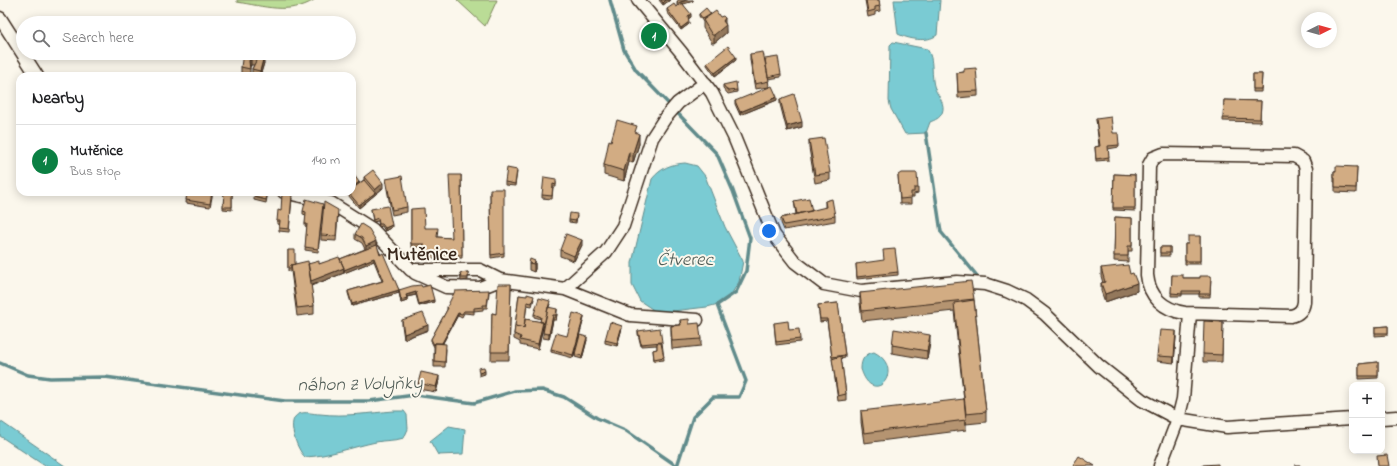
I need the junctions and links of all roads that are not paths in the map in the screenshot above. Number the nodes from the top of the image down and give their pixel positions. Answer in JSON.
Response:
{"nodes":[{"id":1,"x":638,"y":0,"type":"edge"},
{"id":2,"x":0,"y":18,"type":"edge"},
{"id":3,"x":16,"y":43,"type":"edge"},
{"id":4,"x":27,"y":60,"type":"edge"},
{"id":5,"x":34,"y":72,"type":"edge"},
{"id":6,"x":704,"y":82,"type":"junction"},
{"id":7,"x":301,"y":196,"type":"edge"},
{"id":8,"x":410,"y":270,"type":"junction"},
{"id":9,"x":500,"y":280,"type":"junction"},
{"id":10,"x":565,"y":288,"type":"junction"},
{"id":11,"x":1190,"y":314,"type":"junction"},
{"id":12,"x":697,"y":320,"type":"dead end"},
{"id":13,"x":1397,"y":417,"type":"edge"},
{"id":14,"x":1385,"y":418,"type":"edge"},
{"id":15,"x":1178,"y":419,"type":"junction"},
{"id":16,"x":1349,"y":419,"type":"edge"},
{"id":17,"x":1160,"y":466,"type":"edge"}],
"edges":[{"from":1,"to":6,"type":"street"},
{"from":2,"to":3,"type":"street"},
{"from":4,"to":5,"type":"street"},
{"from":6,"to":10,"type":"street"},
{"from":6,"to":15,"type":"street"},
{"from":7,"to":8,"type":"street"},
{"from":8,"to":9,"type":"street"},
{"from":8,"to":9,"type":"street"},
{"from":9,"to":10,"type":"street"},
{"from":10,"to":12,"type":"street"},
{"from":11,"to":11,"type":"street"},
{"from":11,"to":15,"type":"street"},
{"from":13,"to":14,"type":"street"},
{"from":15,"to":16,"type":"street"},
{"from":15,"to":17,"type":"street"}]}
